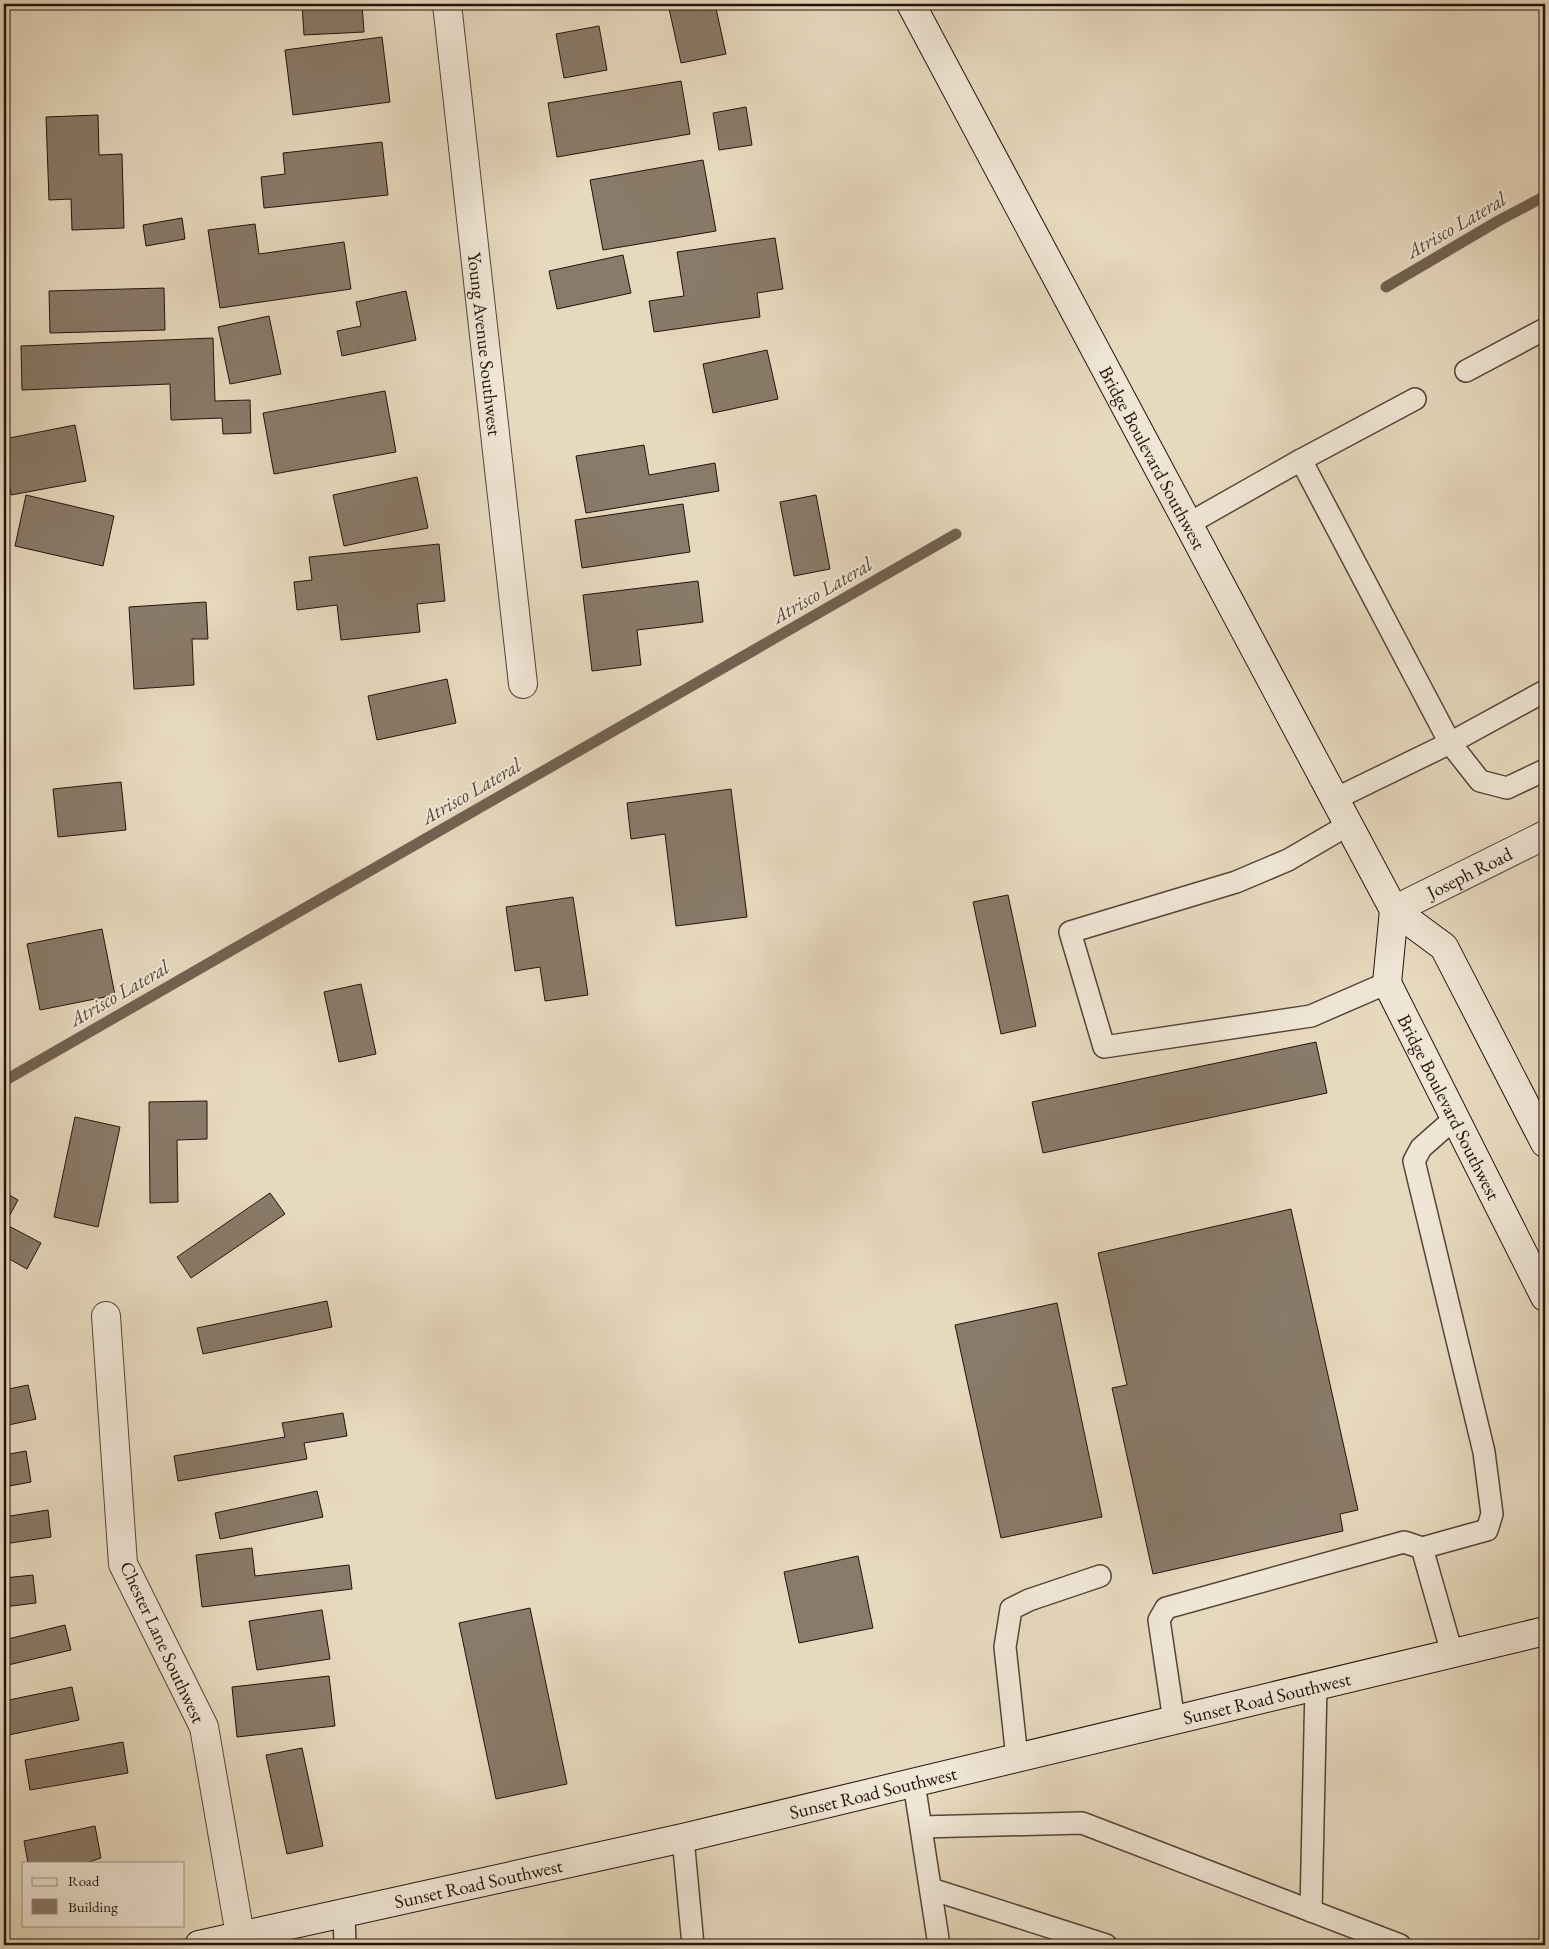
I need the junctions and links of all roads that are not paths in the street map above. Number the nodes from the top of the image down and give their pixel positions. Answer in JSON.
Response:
{"nodes":[{"id":1,"x":447,"y":4,"type":"edge"},
{"id":2,"x":911,"y":4,"type":"edge"},
{"id":3,"x":1545,"y":329,"type":"edge"},
{"id":4,"x":1466,"y":371,"type":"dead end"},
{"id":5,"x":1415,"y":399,"type":"dead end"},
{"id":6,"x":1300,"y":460,"type":"junction"},
{"id":7,"x":1188,"y":524,"type":"junction"},
{"id":8,"x":523,"y":684,"type":"dead end"},
{"id":9,"x":1545,"y":691,"type":"edge"},
{"id":10,"x":1450,"y":743,"type":"junction"},
{"id":11,"x":1545,"y":770,"type":"edge"},
{"id":12,"x":1335,"y":799,"type":"junction"},
{"id":13,"x":1348,"y":824,"type":"junction"},
{"id":14,"x":1545,"y":835,"type":"edge"},
{"id":15,"x":1394,"y":910,"type":"junction"},
{"id":16,"x":1387,"y":983,"type":"junction"},
{"id":17,"x":1455,"y":1118,"type":"junction"},
{"id":18,"x":1545,"y":1143,"type":"edge"},
{"id":19,"x":1545,"y":1297,"type":"edge"},
{"id":20,"x":106,"y":1316,"type":"dead end"},
{"id":21,"x":1422,"y":1548,"type":"junction"},
{"id":22,"x":1100,"y":1576,"type":"dead end"},
{"id":23,"x":1545,"y":1631,"type":"edge"},
{"id":24,"x":1452,"y":1654,"type":"junction"},
{"id":25,"x":1316,"y":1686,"type":"junction"},
{"id":26,"x":1174,"y":1721,"type":"junction"},
{"id":27,"x":1017,"y":1758,"type":"junction"},
{"id":28,"x":914,"y":1783,"type":"junction"},
{"id":29,"x":921,"y":1827,"type":"junction"},
{"id":30,"x":683,"y":1838,"type":"junction"},
{"id":31,"x":931,"y":1889,"type":"junction"},
{"id":32,"x":1311,"y":1911,"type":"junction"},
{"id":33,"x":344,"y":1913,"type":"junction"},
{"id":34,"x":240,"y":1936,"type":"junction"},
{"id":35,"x":199,"y":1945,"type":"edge"},
{"id":36,"x":345,"y":1945,"type":"edge"},
{"id":37,"x":693,"y":1945,"type":"edge"},
{"id":38,"x":939,"y":1945,"type":"edge"},
{"id":39,"x":1106,"y":1945,"type":"edge"},
{"id":40,"x":1400,"y":1945,"type":"edge"}],
"edges":[{"from":1,"to":8,"type":"street","name":"Young Avenue Southwest"},
{"from":2,"to":7,"type":"street","name":"Bridge Boulevard Southwest"},
{"from":3,"to":4,"type":"lane"},
{"from":5,"to":6,"type":"lane"},
{"from":6,"to":7,"type":"lane"},
{"from":6,"to":10,"type":"lane"},
{"from":7,"to":12,"type":"street","name":"Bridge Boulevard Southwest"},
{"from":9,"to":10,"type":"lane"},
{"from":10,"to":11,"type":"lane"},
{"from":10,"to":12,"type":"lane"},
{"from":12,"to":13,"type":"street","name":"Bridge Boulevard Southwest"},
{"from":13,"to":15,"type":"street","name":"Bridge Boulevard Southwest"},
{"from":13,"to":16,"type":"lane"},
{"from":14,"to":15,"type":"street","name":"Joseph Road"},
{"from":15,"to":16,"type":"street"},
{"from":15,"to":18,"type":"street","name":"Bridge Boulevard Southwest"},
{"from":16,"to":17,"type":"street","name":"Bridge Boulevard Southwest"},
{"from":17,"to":19,"type":"street","name":"Bridge Boulevard Southwest"},
{"from":17,"to":21,"type":"lane"},
{"from":20,"to":34,"type":"street","name":"Chester Lane Southwest"},
{"from":21,"to":24,"type":"lane"},
{"from":21,"to":26,"type":"lane"},
{"from":22,"to":27,"type":"lane"},
{"from":23,"to":24,"type":"street","name":"Sunset Road Southwest"},
{"from":24,"to":25,"type":"street","name":"Sunset Road Southwest"},
{"from":25,"to":26,"type":"street","name":"Sunset Road Southwest"},
{"from":25,"to":32,"type":"lane"},
{"from":26,"to":27,"type":"street","name":"Sunset Road Southwest"},
{"from":27,"to":28,"type":"street","name":"Sunset Road Southwest"},
{"from":28,"to":29,"type":"lane"},
{"from":28,"to":30,"type":"street","name":"Sunset Road Southwest"},
{"from":29,"to":31,"type":"lane"},
{"from":29,"to":32,"type":"lane"},
{"from":30,"to":33,"type":"street","name":"Sunset Road Southwest"},
{"from":30,"to":37,"type":"lane"},
{"from":31,"to":38,"type":"lane"},
{"from":31,"to":39,"type":"lane"},
{"from":32,"to":40,"type":"lane"},
{"from":33,"to":34,"type":"street","name":"Sunset Road Southwest"},
{"from":33,"to":36,"type":"lane"},
{"from":34,"to":35,"type":"street","name":"Sunset Road Southwest"}]}
